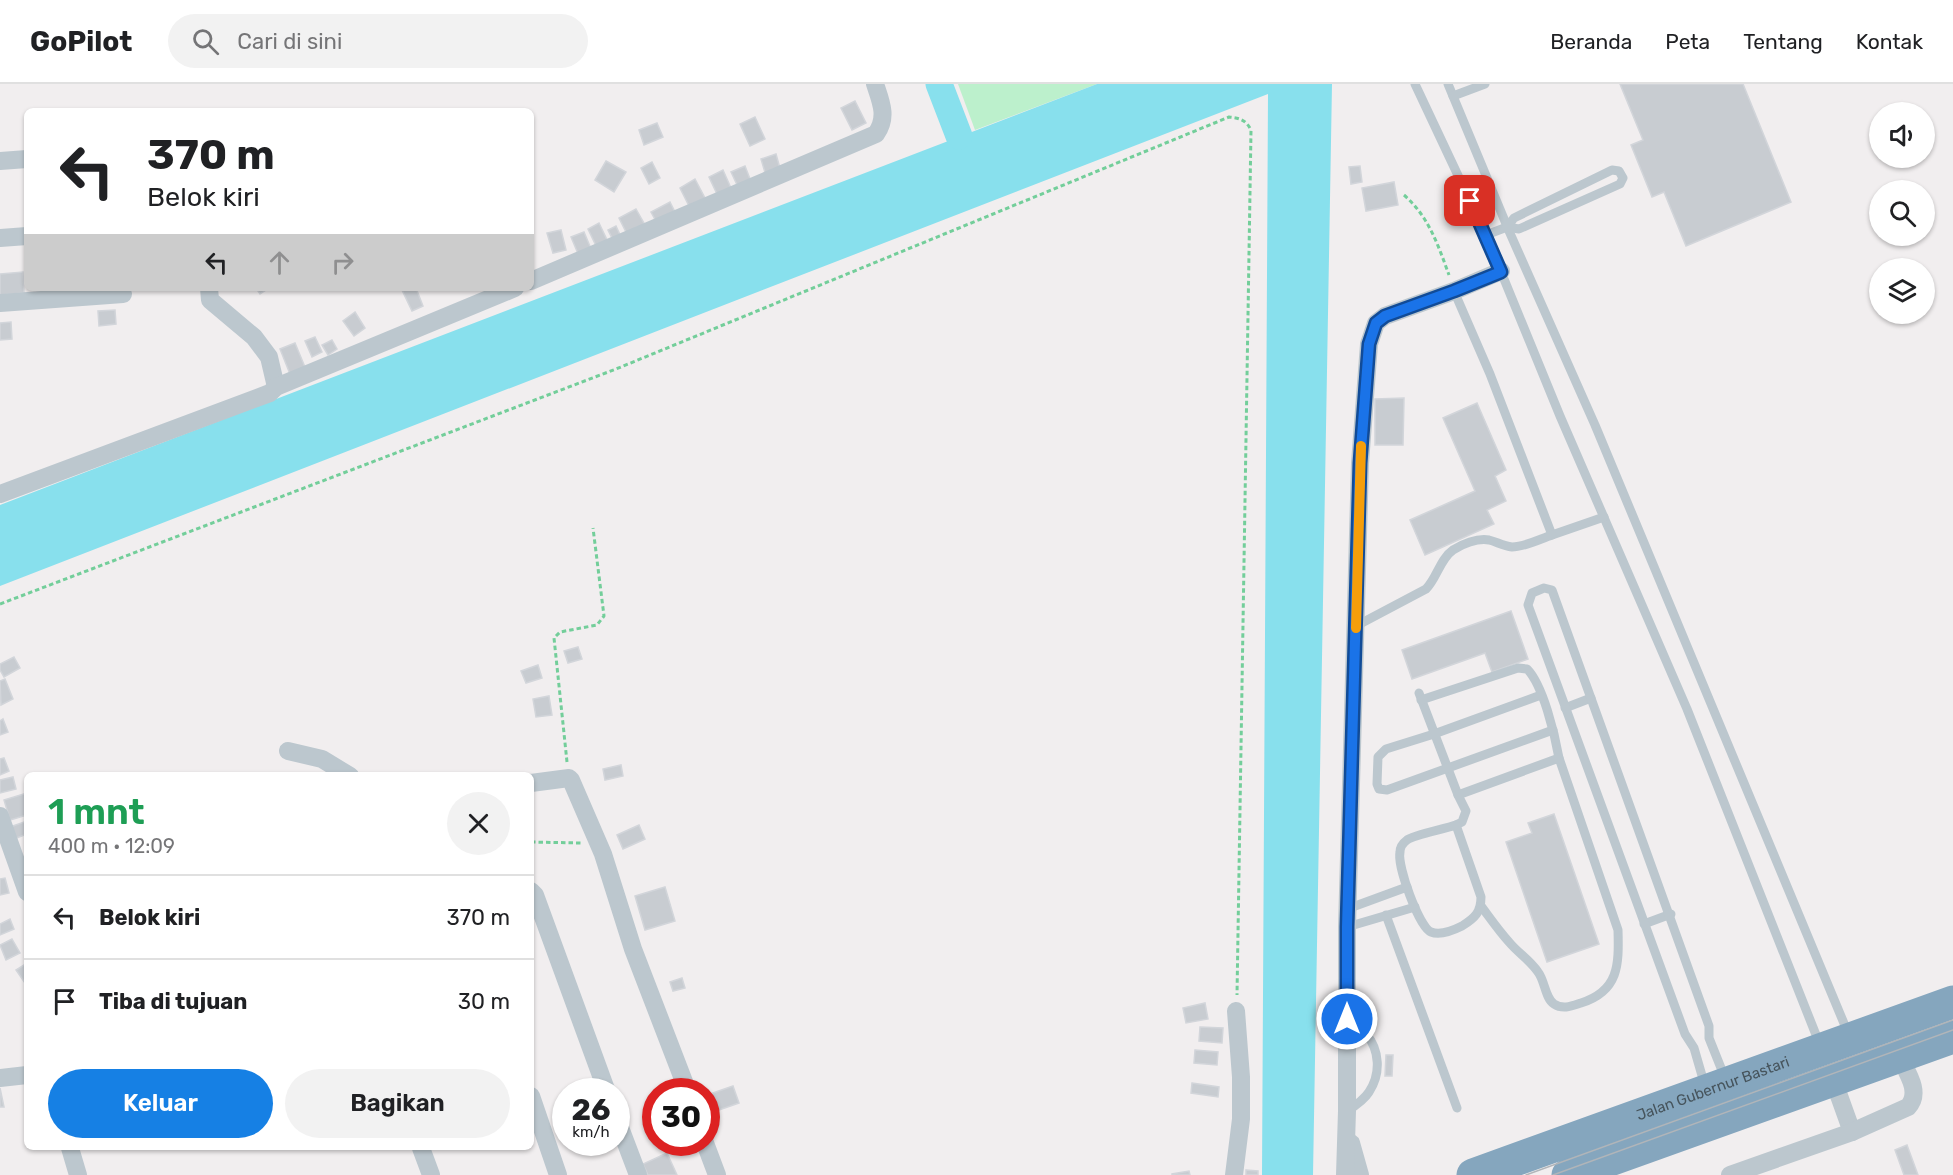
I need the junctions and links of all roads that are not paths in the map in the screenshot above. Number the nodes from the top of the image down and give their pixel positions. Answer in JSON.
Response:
{"nodes":[{"id":1,"x":875,"y":84,"type":"edge"},
{"id":2,"x":1415,"y":84,"type":"edge"},
{"id":3,"x":1448,"y":84,"type":"edge"},
{"id":4,"x":1485,"y":84,"type":"edge"},
{"id":5,"x":1453,"y":96,"type":"junction"},
{"id":6,"x":24,"y":159,"type":"edge"},
{"id":7,"x":0,"y":161,"type":"edge"},
{"id":8,"x":1507,"y":227,"type":"junction"},
{"id":9,"x":1486,"y":235,"type":"junction"},
{"id":10,"x":24,"y":236,"type":"edge"},
{"id":11,"x":0,"y":238,"type":"edge"},
{"id":12,"x":1501,"y":272,"type":"junction"},
{"id":13,"x":534,"y":280,"type":"edge"},
{"id":14,"x":209,"y":291,"type":"edge"},
{"id":15,"x":508,"y":291,"type":"edge"},
{"id":16,"x":1454,"y":291,"type":"junction"},
{"id":17,"x":123,"y":294,"type":"dead end"},
{"id":18,"x":0,"y":303,"type":"edge"},
{"id":19,"x":276,"y":387,"type":"junction"},
{"id":20,"x":0,"y":494,"type":"edge"},
{"id":21,"x":1604,"y":517,"type":"junction"},
{"id":22,"x":1552,"y":534,"type":"junction"},
{"id":23,"x":1356,"y":626,"type":"junction"},
{"id":24,"x":1541,"y":695,"type":"junction"},
{"id":25,"x":1591,"y":698,"type":"junction"},
{"id":26,"x":1565,"y":708,"type":"junction"},
{"id":27,"x":1553,"y":730,"type":"junction"},
{"id":28,"x":1434,"y":734,"type":"junction"},
{"id":29,"x":288,"y":751,"type":"dead end"},
{"id":30,"x":1559,"y":758,"type":"junction"},
{"id":31,"x":1448,"y":769,"type":"junction"},
{"id":32,"x":343,"y":772,"type":"edge"},
{"id":33,"x":534,"y":783,"type":"edge"},
{"id":34,"x":1458,"y":795,"type":"junction"},
{"id":35,"x":0,"y":816,"type":"edge"},
{"id":36,"x":1456,"y":825,"type":"junction"},
{"id":37,"x":24,"y":884,"type":"edge"},
{"id":38,"x":1407,"y":887,"type":"junction"},
{"id":39,"x":534,"y":893,"type":"edge"},
{"id":40,"x":1481,"y":906,"type":"junction"},
{"id":41,"x":1415,"y":907,"type":"junction"},
{"id":42,"x":1347,"y":909,"type":"junction"},
{"id":43,"x":1671,"y":914,"type":"junction"},
{"id":44,"x":1386,"y":915,"type":"junction"},
{"id":45,"x":1644,"y":924,"type":"junction"},
{"id":46,"x":1347,"y":927,"type":"junction"},
{"id":47,"x":1953,"y":1002,"type":"edge"},
{"id":48,"x":1236,"y":1011,"type":"road end"},
{"id":49,"x":1347,"y":1019,"type":"junction"},
{"id":50,"x":1953,"y":1037,"type":"edge"},
{"id":51,"x":1899,"y":1056,"type":"junction"},
{"id":52,"x":1842,"y":1059,"type":"junction"},
{"id":53,"x":24,"y":1075,"type":"edge"},
{"id":54,"x":0,"y":1078,"type":"edge"},
{"id":55,"x":603,"y":1078,"type":"edge"},
{"id":56,"x":683,"y":1078,"type":"edge"},
{"id":57,"x":1716,"y":1087,"type":"junction"},
{"id":58,"x":534,"y":1105,"type":"edge"},
{"id":59,"x":1457,"y":1108,"type":"dead end"},
{"id":60,"x":1347,"y":1119,"type":"junction"},
{"id":61,"x":1852,"y":1132,"type":"junction"},
{"id":62,"x":71,"y":1150,"type":"edge"},
{"id":63,"x":422,"y":1150,"type":"edge"},
{"id":64,"x":630,"y":1154,"type":"edge"},
{"id":65,"x":710,"y":1156,"type":"edge"},
{"id":66,"x":78,"y":1175,"type":"edge"},
{"id":67,"x":431,"y":1175,"type":"edge"},
{"id":68,"x":558,"y":1175,"type":"edge"},
{"id":69,"x":638,"y":1175,"type":"edge"},
{"id":70,"x":717,"y":1175,"type":"edge"},
{"id":71,"x":1234,"y":1175,"type":"edge"},
{"id":72,"x":1345,"y":1175,"type":"edge"},
{"id":73,"x":1360,"y":1175,"type":"edge"},
{"id":74,"x":1473,"y":1175,"type":"edge"},
{"id":75,"x":1568,"y":1175,"type":"edge"},
{"id":76,"x":1730,"y":1175,"type":"edge"}],
"edges":[{"from":1,"to":13,"type":"street"},
{"from":2,"to":9,"type":"lane"},
{"from":3,"to":5,"type":"lane"},
{"from":4,"to":5,"type":"lane"},
{"from":5,"to":8,"type":"lane"},
{"from":6,"to":7,"type":"street"},
{"from":8,"to":8,"type":"lane"},
{"from":8,"to":9,"type":"lane"},
{"from":8,"to":52,"type":"lane"},
{"from":9,"to":12,"type":"lane"},
{"from":10,"to":11,"type":"street"},
{"from":12,"to":16,"type":"street"},
{"from":12,"to":21,"type":"lane"},
{"from":14,"to":19,"type":"street"},
{"from":15,"to":19,"type":"street"},
{"from":16,"to":22,"type":"lane"},
{"from":16,"to":23,"type":"street"},
{"from":17,"to":18,"type":"street"},
{"from":19,"to":20,"type":"street"},
{"from":21,"to":22,"type":"lane"},
{"from":21,"to":52,"type":"lane"},
{"from":22,"to":23,"type":"lane"},
{"from":23,"to":42,"type":"street"},
{"from":24,"to":27,"type":"lane"},
{"from":24,"to":28,"type":"lane"},
{"from":24,"to":28,"type":"lane"},
{"from":25,"to":26,"type":"lane"},
{"from":25,"to":26,"type":"lane"},
{"from":25,"to":43,"type":"lane"},
{"from":26,"to":45,"type":"lane"},
{"from":27,"to":30,"type":"lane"},
{"from":27,"to":31,"type":"lane"},
{"from":28,"to":31,"type":"lane"},
{"from":28,"to":31,"type":"lane"},
{"from":29,"to":32,"type":"street"},
{"from":30,"to":34,"type":"lane"},
{"from":30,"to":40,"type":"lane"},
{"from":31,"to":34,"type":"lane"},
{"from":33,"to":56,"type":"street"},
{"from":34,"to":36,"type":"lane"},
{"from":35,"to":37,"type":"street"},
{"from":36,"to":38,"type":"lane"},
{"from":36,"to":40,"type":"lane"},
{"from":38,"to":41,"type":"lane"},
{"from":38,"to":42,"type":"lane"},
{"from":39,"to":55,"type":"street"},
{"from":40,"to":41,"type":"lane"},
{"from":41,"to":44,"type":"lane"},
{"from":42,"to":46,"type":"street"},
{"from":43,"to":45,"type":"lane"},
{"from":43,"to":57,"type":"lane"},
{"from":44,"to":46,"type":"lane"},
{"from":44,"to":59,"type":"lane"},
{"from":45,"to":57,"type":"lane"},
{"from":46,"to":49,"type":"street"},
{"from":47,"to":52,"type":"highway","name":"Jalan Gubernur Bastari"},
{"from":48,"to":71,"type":"street"},
{"from":49,"to":60,"type":"street"},
{"from":49,"to":60,"type":"lane"},
{"from":50,"to":51,"type":"highway","name":"Jalan Gubernur Bastari"},
{"from":51,"to":52,"type":"highway","name":"Jalan Gubernur Bastari"},
{"from":51,"to":61,"type":"street"},
{"from":52,"to":57,"type":"highway","name":"Jalan Gubernur Bastari"},
{"from":52,"to":61,"type":"street"},
{"from":52,"to":75,"type":"highway","name":"Jalan Gubernur Bastari"},
{"from":53,"to":54,"type":"street"},
{"from":57,"to":74,"type":"highway","name":"Jalan Gubernur Bastari"},
{"from":58,"to":68,"type":"street"},
{"from":60,"to":72,"type":"street"},
{"from":60,"to":73,"type":"street"},
{"from":61,"to":76,"type":"street"},
{"from":62,"to":66,"type":"street"},
{"from":63,"to":67,"type":"street"},
{"from":64,"to":69,"type":"street"},
{"from":65,"to":70,"type":"street"}]}
